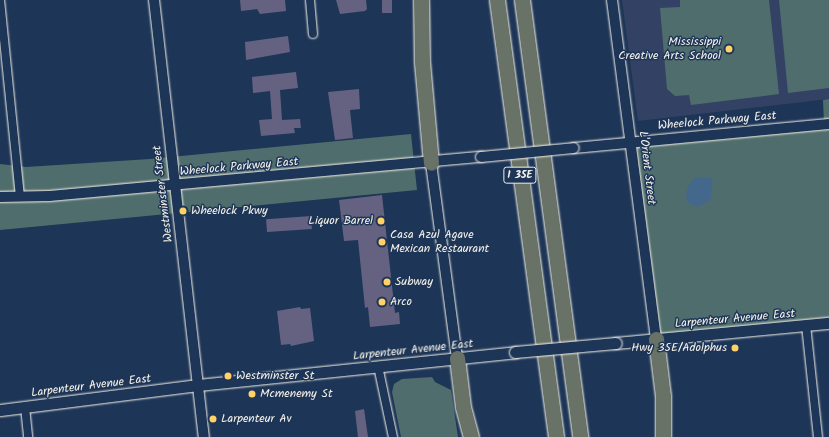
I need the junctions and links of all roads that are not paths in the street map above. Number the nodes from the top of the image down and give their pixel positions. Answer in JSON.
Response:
{"nodes":[{"id":1,"x":0,"y":0,"type":"edge"},
{"id":2,"x":154,"y":0,"type":"edge"},
{"id":3,"x":310,"y":0,"type":"edge"},
{"id":4,"x":421,"y":0,"type":"edge"},
{"id":5,"x":497,"y":0,"type":"edge"},
{"id":6,"x":522,"y":0,"type":"edge"},
{"id":7,"x":612,"y":0,"type":"edge"},
{"id":8,"x":313,"y":34,"type":"dead end"},
{"id":9,"x":829,"y":124,"type":"edge"},
{"id":10,"x":631,"y":143,"type":"junction"},
{"id":11,"x":431,"y":163,"type":"junction"},
{"id":12,"x":176,"y":185,"type":"junction"},
{"id":13,"x":0,"y":197,"type":"edge"},
{"id":14,"x":20,"y":197,"type":"junction"},
{"id":15,"x":829,"y":323,"type":"edge"},
{"id":16,"x":806,"y":326,"type":"junction"},
{"id":17,"x":656,"y":339,"type":"junction"},
{"id":18,"x":458,"y":358,"type":"junction"},
{"id":19,"x":378,"y":366,"type":"junction"},
{"id":20,"x":198,"y":385,"type":"junction"},
{"id":21,"x":25,"y":407,"type":"junction"},
{"id":22,"x":0,"y":410,"type":"edge"},
{"id":23,"x":28,"y":437,"type":"edge"},
{"id":24,"x":204,"y":437,"type":"edge"},
{"id":25,"x":392,"y":437,"type":"edge"},
{"id":26,"x":471,"y":437,"type":"edge"},
{"id":27,"x":556,"y":437,"type":"edge"},
{"id":28,"x":580,"y":437,"type":"edge"},
{"id":29,"x":663,"y":437,"type":"edge"},
{"id":30,"x":818,"y":437,"type":"edge"}],
"edges":[{"from":1,"to":14,"type":"street"},
{"from":2,"to":12,"type":"street","name":"Westminster Street"},
{"from":3,"to":8,"type":"street"},
{"from":4,"to":11,"type":"highway"},
{"from":5,"to":27,"type":"highway","number":"I 35E"},
{"from":6,"to":28,"type":"highway","number":"I 35E"},
{"from":7,"to":10,"type":"street","name":"L'Orient Street"},
{"from":9,"to":10,"type":"street","name":"Wheelock Parkway East"},
{"from":10,"to":11,"type":"street","name":"Wheelock Parkway East","bridge":true},
{"from":10,"to":17,"type":"street","name":"L'Orient Street"},
{"from":11,"to":12,"type":"street","name":"Wheelock Parkway East"},
{"from":11,"to":18,"type":"street"},
{"from":12,"to":14,"type":"street","name":"Wheelock Parkway East"},
{"from":12,"to":20,"type":"street","name":"Westminster Street"},
{"from":13,"to":14,"type":"street","name":"Wheelock Parkway East"},
{"from":15,"to":16,"type":"main road","name":"Larpenteur Avenue East"},
{"from":16,"to":17,"type":"main road","name":"Larpenteur Avenue East"},
{"from":16,"to":30,"type":"street"},
{"from":17,"to":18,"type":"main road","name":"Larpenteur Avenue East","bridge":true},
{"from":17,"to":29,"type":"highway"},
{"from":18,"to":19,"type":"main road","name":"Larpenteur Avenue East"},
{"from":18,"to":26,"type":"highway"},
{"from":19,"to":20,"type":"main road","name":"Larpenteur Avenue East"},
{"from":19,"to":25,"type":"street"},
{"from":20,"to":21,"type":"main road","name":"Larpenteur Avenue East"},
{"from":20,"to":24,"type":"street","name":"Westminster Street"},
{"from":21,"to":22,"type":"main road","name":"Larpenteur Avenue East"},
{"from":21,"to":23,"type":"street"}]}
